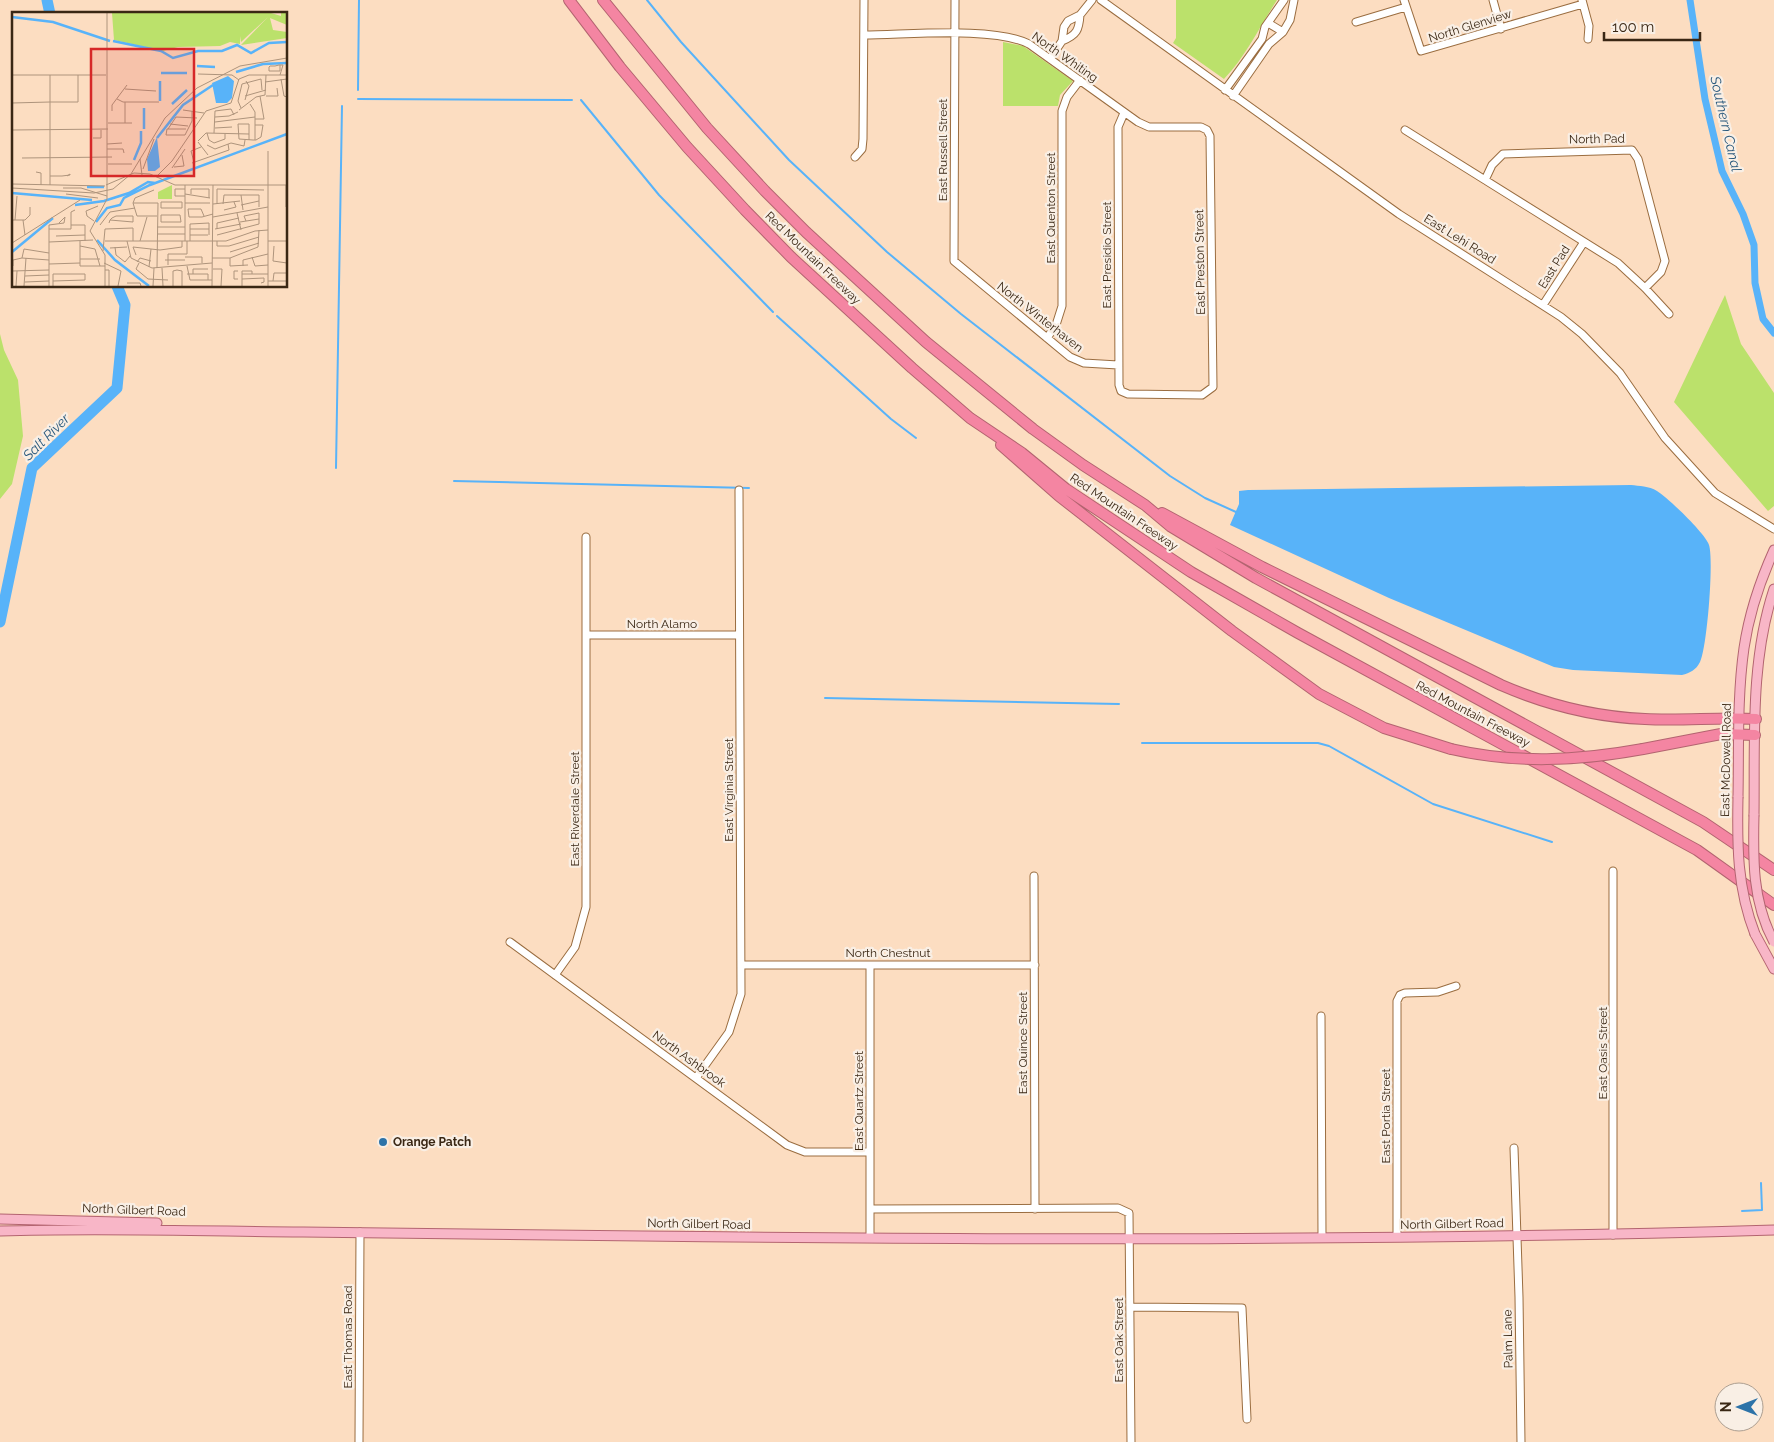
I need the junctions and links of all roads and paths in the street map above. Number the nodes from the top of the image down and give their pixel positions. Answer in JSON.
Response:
{"nodes":[{"id":1,"x":569,"y":0,"type":"edge"},
{"id":2,"x":603,"y":0,"type":"edge"},
{"id":3,"x":864,"y":0,"type":"edge"},
{"id":4,"x":956,"y":0,"type":"edge"},
{"id":5,"x":1092,"y":0,"type":"edge"},
{"id":6,"x":1101,"y":0,"type":"edge"},
{"id":7,"x":1284,"y":0,"type":"edge"},
{"id":8,"x":1294,"y":0,"type":"edge"},
{"id":9,"x":1493,"y":0,"type":"edge"},
{"id":10,"x":1582,"y":2,"type":"edge"},
{"id":11,"x":1405,"y":3,"type":"edge"},
{"id":12,"x":1080,"y":15,"type":"junction"},
{"id":13,"x":1356,"y":22,"type":"dead end"},
{"id":14,"x":1268,"y":23,"type":"junction"},
{"id":15,"x":1501,"y":29,"type":"junction"},
{"id":16,"x":1283,"y":32,"type":"junction"},
{"id":17,"x":955,"y":34,"type":"junction"},
{"id":18,"x":864,"y":35,"type":"junction"},
{"id":19,"x":1588,"y":39,"type":"dead end"},
{"id":20,"x":1062,"y":41,"type":"junction"},
{"id":21,"x":1050,"y":59,"type":"junction"},
{"id":22,"x":1080,"y":80,"type":"junction"},
{"id":23,"x":1225,"y":90,"type":"junction"},
{"id":24,"x":1233,"y":96,"type":"junction"},
{"id":25,"x":1124,"y":113,"type":"junction"},
{"id":26,"x":1405,"y":130,"type":"dead end"},
{"id":27,"x":1210,"y":136,"type":"joint"},
{"id":28,"x":855,"y":157,"type":"dead end"},
{"id":29,"x":1485,"y":180,"type":"junction"},
{"id":30,"x":1584,"y":242,"type":"junction"},
{"id":31,"x":957,"y":266,"type":"joint"},
{"id":32,"x":1645,"y":288,"type":"junction"},
{"id":33,"x":1544,"y":305,"type":"junction"},
{"id":34,"x":1669,"y":314,"type":"dead end"},
{"id":35,"x":1047,"y":338,"type":"junction"},
{"id":36,"x":1118,"y":365,"type":"junction"},
{"id":37,"x":1128,"y":394,"type":"joint"},
{"id":38,"x":970,"y":418,"type":"junction"},
{"id":39,"x":739,"y":490,"type":"dead end"},
{"id":40,"x":1145,"y":505,"type":"junction"},
{"id":41,"x":1774,"y":529,"type":"edge"},
{"id":42,"x":586,"y":537,"type":"dead end"},
{"id":43,"x":1774,"y":550,"type":"edge"},
{"id":44,"x":1774,"y":589,"type":"edge"},
{"id":45,"x":586,"y":635,"type":"junction"},
{"id":46,"x":739,"y":635,"type":"junction"},
{"id":47,"x":1740,"y":718,"type":"junction"},
{"id":48,"x":1756,"y":719,"type":"junction"},
{"id":49,"x":1740,"y":735,"type":"junction"},
{"id":50,"x":1755,"y":735,"type":"junction"},
{"id":51,"x":1774,"y":870,"type":"edge"},
{"id":52,"x":1613,"y":871,"type":"dead end"},
{"id":53,"x":1034,"y":876,"type":"dead end"},
{"id":54,"x":1774,"y":905,"type":"edge"},
{"id":55,"x":510,"y":942,"type":"dead end"},
{"id":56,"x":1774,"y":942,"type":"edge"},
{"id":57,"x":741,"y":965,"type":"junction"},
{"id":58,"x":870,"y":965,"type":"junction"},
{"id":59,"x":1034,"y":965,"type":"junction"},
{"id":60,"x":1774,"y":969,"type":"edge"},
{"id":61,"x":555,"y":975,"type":"junction"},
{"id":62,"x":1456,"y":986,"type":"dead end"},
{"id":63,"x":1321,"y":1016,"type":"dead end"},
{"id":64,"x":696,"y":1078,"type":"junction"},
{"id":65,"x":1514,"y":1148,"type":"dead end"},
{"id":66,"x":870,"y":1152,"type":"junction"},
{"id":67,"x":870,"y":1209,"type":"junction"},
{"id":68,"x":1035,"y":1209,"type":"junction"},
{"id":69,"x":0,"y":1219,"type":"edge"},
{"id":70,"x":1774,"y":1230,"type":"edge"},
{"id":71,"x":0,"y":1231,"type":"edge"},
{"id":72,"x":267,"y":1232,"type":"junction"},
{"id":73,"x":360,"y":1232,"type":"junction"},
{"id":74,"x":1613,"y":1235,"type":"junction"},
{"id":75,"x":1516,"y":1236,"type":"junction"},
{"id":76,"x":1131,"y":1237,"type":"junction"},
{"id":77,"x":1397,"y":1237,"type":"junction"},
{"id":78,"x":870,"y":1238,"type":"junction"},
{"id":79,"x":1322,"y":1238,"type":"junction"},
{"id":80,"x":1130,"y":1307,"type":"junction"},
{"id":81,"x":1247,"y":1419,"type":"dead end"},
{"id":82,"x":359,"y":1442,"type":"edge"},
{"id":83,"x":1131,"y":1442,"type":"edge"},
{"id":84,"x":1520,"y":1442,"type":"edge"}],
"edges":[{"from":1,"to":38,"type":"highway","name":"Red Mountain Freeway"},
{"from":2,"to":40,"type":"highway","name":"Red Mountain Freeway"},
{"from":3,"to":18,"type":"street"},
{"from":4,"to":17,"type":"street","name":"East Russell Street"},
{"from":5,"to":12,"type":"street"},
{"from":6,"to":23,"type":"street","name":"East Lehi Road"},
{"from":7,"to":14,"type":"street"},
{"from":8,"to":16,"type":"street"},
{"from":9,"to":15,"type":"street"},
{"from":10,"to":15,"type":"street","name":"North Glenview"},
{"from":10,"to":19,"type":"street"},
{"from":11,"to":13,"type":"street"},
{"from":11,"to":15,"type":"street","name":"North Glenview"},
{"from":12,"to":20,"type":"street"},
{"from":12,"to":20,"type":"street"},
{"from":14,"to":16,"type":"street"},
{"from":14,"to":23,"type":"street"},
{"from":16,"to":24,"type":"street"},
{"from":17,"to":18,"type":"street","name":"North Whiting"},
{"from":17,"to":21,"type":"street","name":"North Whiting"},
{"from":17,"to":31,"type":"street","name":"East Russell Street"},
{"from":18,"to":28,"type":"street"},
{"from":20,"to":21,"type":"street"},
{"from":21,"to":22,"type":"street","name":"North Whiting"},
{"from":22,"to":25,"type":"street","name":"North Whiting"},
{"from":22,"to":35,"type":"street","name":"East Quenton Street"},
{"from":23,"to":24,"type":"street","name":"East Lehi Road"},
{"from":24,"to":33,"type":"street","name":"East Lehi Road"},
{"from":25,"to":27,"type":"street","name":"North Whiting"},
{"from":25,"to":36,"type":"street","name":"East Presidio Street"},
{"from":26,"to":29,"type":"street"},
{"from":27,"to":37,"type":"street","name":"East Preston Street"},
{"from":29,"to":30,"type":"street"},
{"from":29,"to":32,"type":"street","name":"North Pad"},
{"from":30,"to":32,"type":"street"},
{"from":30,"to":33,"type":"street","name":"East Pad"},
{"from":31,"to":35,"type":"street","name":"North Winterhaven"},
{"from":32,"to":34,"type":"street"},
{"from":33,"to":41,"type":"street","name":"East Lehi Road"},
{"from":35,"to":36,"type":"street","name":"North Winterhaven"},
{"from":36,"to":37,"type":"street","name":"East Presidio Street"},
{"from":38,"to":49,"type":"highway","bridge":true},
{"from":38,"to":54,"type":"highway","name":"Red Mountain Freeway"},
{"from":39,"to":46,"type":"street","name":"East Virginia Street"},
{"from":40,"to":47,"type":"highway"},
{"from":40,"to":51,"type":"highway","name":"Red Mountain Freeway"},
{"from":42,"to":45,"type":"street","name":"East Riverdale Street"},
{"from":43,"to":47,"type":"main road","name":"East McDowell Road"},
{"from":44,"to":48,"type":"main road"},
{"from":45,"to":46,"type":"street","name":"North Alamo"},
{"from":45,"to":61,"type":"street","name":"East Riverdale Street"},
{"from":46,"to":57,"type":"street","name":"East Virginia Street"},
{"from":47,"to":48,"type":"highway"},
{"from":47,"to":49,"type":"main road","name":"East McDowell Road"},
{"from":48,"to":50,"type":"main road"},
{"from":49,"to":50,"type":"highway"},
{"from":49,"to":60,"type":"main road","name":"East McDowell Road","bridge":true},
{"from":50,"to":56,"type":"main road","bridge":true},
{"from":52,"to":74,"type":"street","name":"East Oasis Street"},
{"from":53,"to":59,"type":"street","name":"East Quince Street"},
{"from":55,"to":61,"type":"street","name":"North Ashbrook"},
{"from":57,"to":58,"type":"street","name":"North Chestnut"},
{"from":57,"to":64,"type":"street","name":"East Virginia Street"},
{"from":58,"to":59,"type":"street","name":"North Chestnut"},
{"from":58,"to":66,"type":"street","name":"East Quartz Street"},
{"from":59,"to":68,"type":"street","name":"East Quince Street"},
{"from":61,"to":64,"type":"street","name":"North Ashbrook"},
{"from":62,"to":77,"type":"street","name":"East Portia Street"},
{"from":63,"to":79,"type":"street"},
{"from":64,"to":66,"type":"street","name":"North Ashbrook"},
{"from":65,"to":75,"type":"street","name":"Palm Lane"},
{"from":66,"to":67,"type":"street","name":"East Quartz Street"},
{"from":67,"to":68,"type":"street"},
{"from":67,"to":78,"type":"street","name":"East Quartz Street"},
{"from":68,"to":76,"type":"street"},
{"from":69,"to":72,"type":"main road","name":"North Gilbert Road"},
{"from":70,"to":74,"type":"main road","name":"North Gilbert Road"},
{"from":71,"to":72,"type":"main road","name":"North Gilbert Road"},
{"from":72,"to":73,"type":"main road","name":"North Gilbert Road"},
{"from":73,"to":78,"type":"main road","name":"North Gilbert Road"},
{"from":73,"to":82,"type":"street","name":"East Thomas Road"},
{"from":74,"to":75,"type":"main road","name":"North Gilbert Road"},
{"from":75,"to":77,"type":"main road","name":"North Gilbert Road"},
{"from":75,"to":84,"type":"street","name":"Palm Lane"},
{"from":76,"to":78,"type":"main road","name":"North Gilbert Road"},
{"from":76,"to":79,"type":"main road","name":"North Gilbert Road"},
{"from":76,"to":80,"type":"street","name":"East Oak Street"},
{"from":77,"to":79,"type":"main road","name":"North Gilbert Road"},
{"from":80,"to":81,"type":"street"},
{"from":80,"to":83,"type":"street","name":"East Oak Street"}]}
